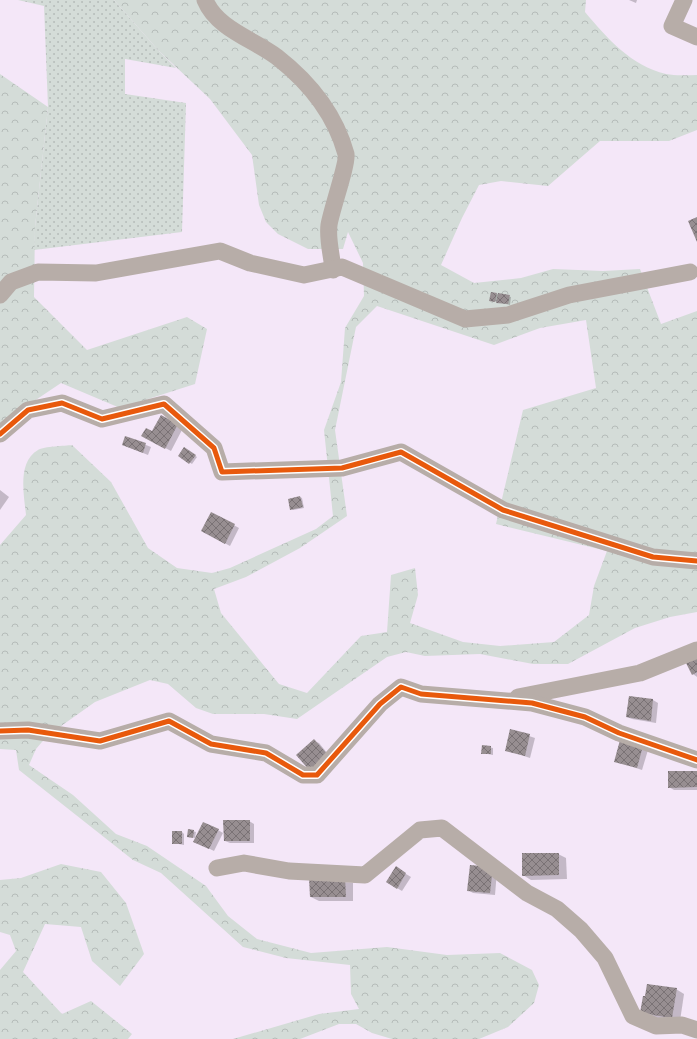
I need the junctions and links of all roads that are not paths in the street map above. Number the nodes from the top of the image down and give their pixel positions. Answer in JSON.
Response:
{"nodes":[{"id":1,"x":205,"y":0,"type":"edge"},
{"id":2,"x":684,"y":0,"type":"edge"},
{"id":3,"x":697,"y":37,"type":"edge"},
{"id":4,"x":333,"y":270,"type":"junction"},
{"id":5,"x":690,"y":272,"type":"dead end"},
{"id":6,"x":0,"y":295,"type":"edge"},
{"id":7,"x":0,"y":434,"type":"edge"},
{"id":8,"x":697,"y":561,"type":"edge"},
{"id":9,"x":697,"y":650,"type":"edge"},
{"id":10,"x":500,"y":700,"type":"junction"},
{"id":11,"x":0,"y":731,"type":"edge"},
{"id":12,"x":697,"y":760,"type":"edge"},
{"id":13,"x":217,"y":868,"type":"dead end"},
{"id":14,"x":697,"y":1017,"type":"edge"},
{"id":15,"x":690,"y":1028,"type":"edge"}],
"edges":[{"from":1,"to":4,"type":"street"},
{"from":2,"to":3,"type":"street"},
{"from":4,"to":5,"type":"street"},
{"from":4,"to":6,"type":"street"},
{"from":7,"to":8,"type":"street"},
{"from":9,"to":10,"type":"street"},
{"from":10,"to":11,"type":"street"},
{"from":10,"to":12,"type":"street"},
{"from":13,"to":15,"type":"street"},
{"from":14,"to":15,"type":"street"}]}
